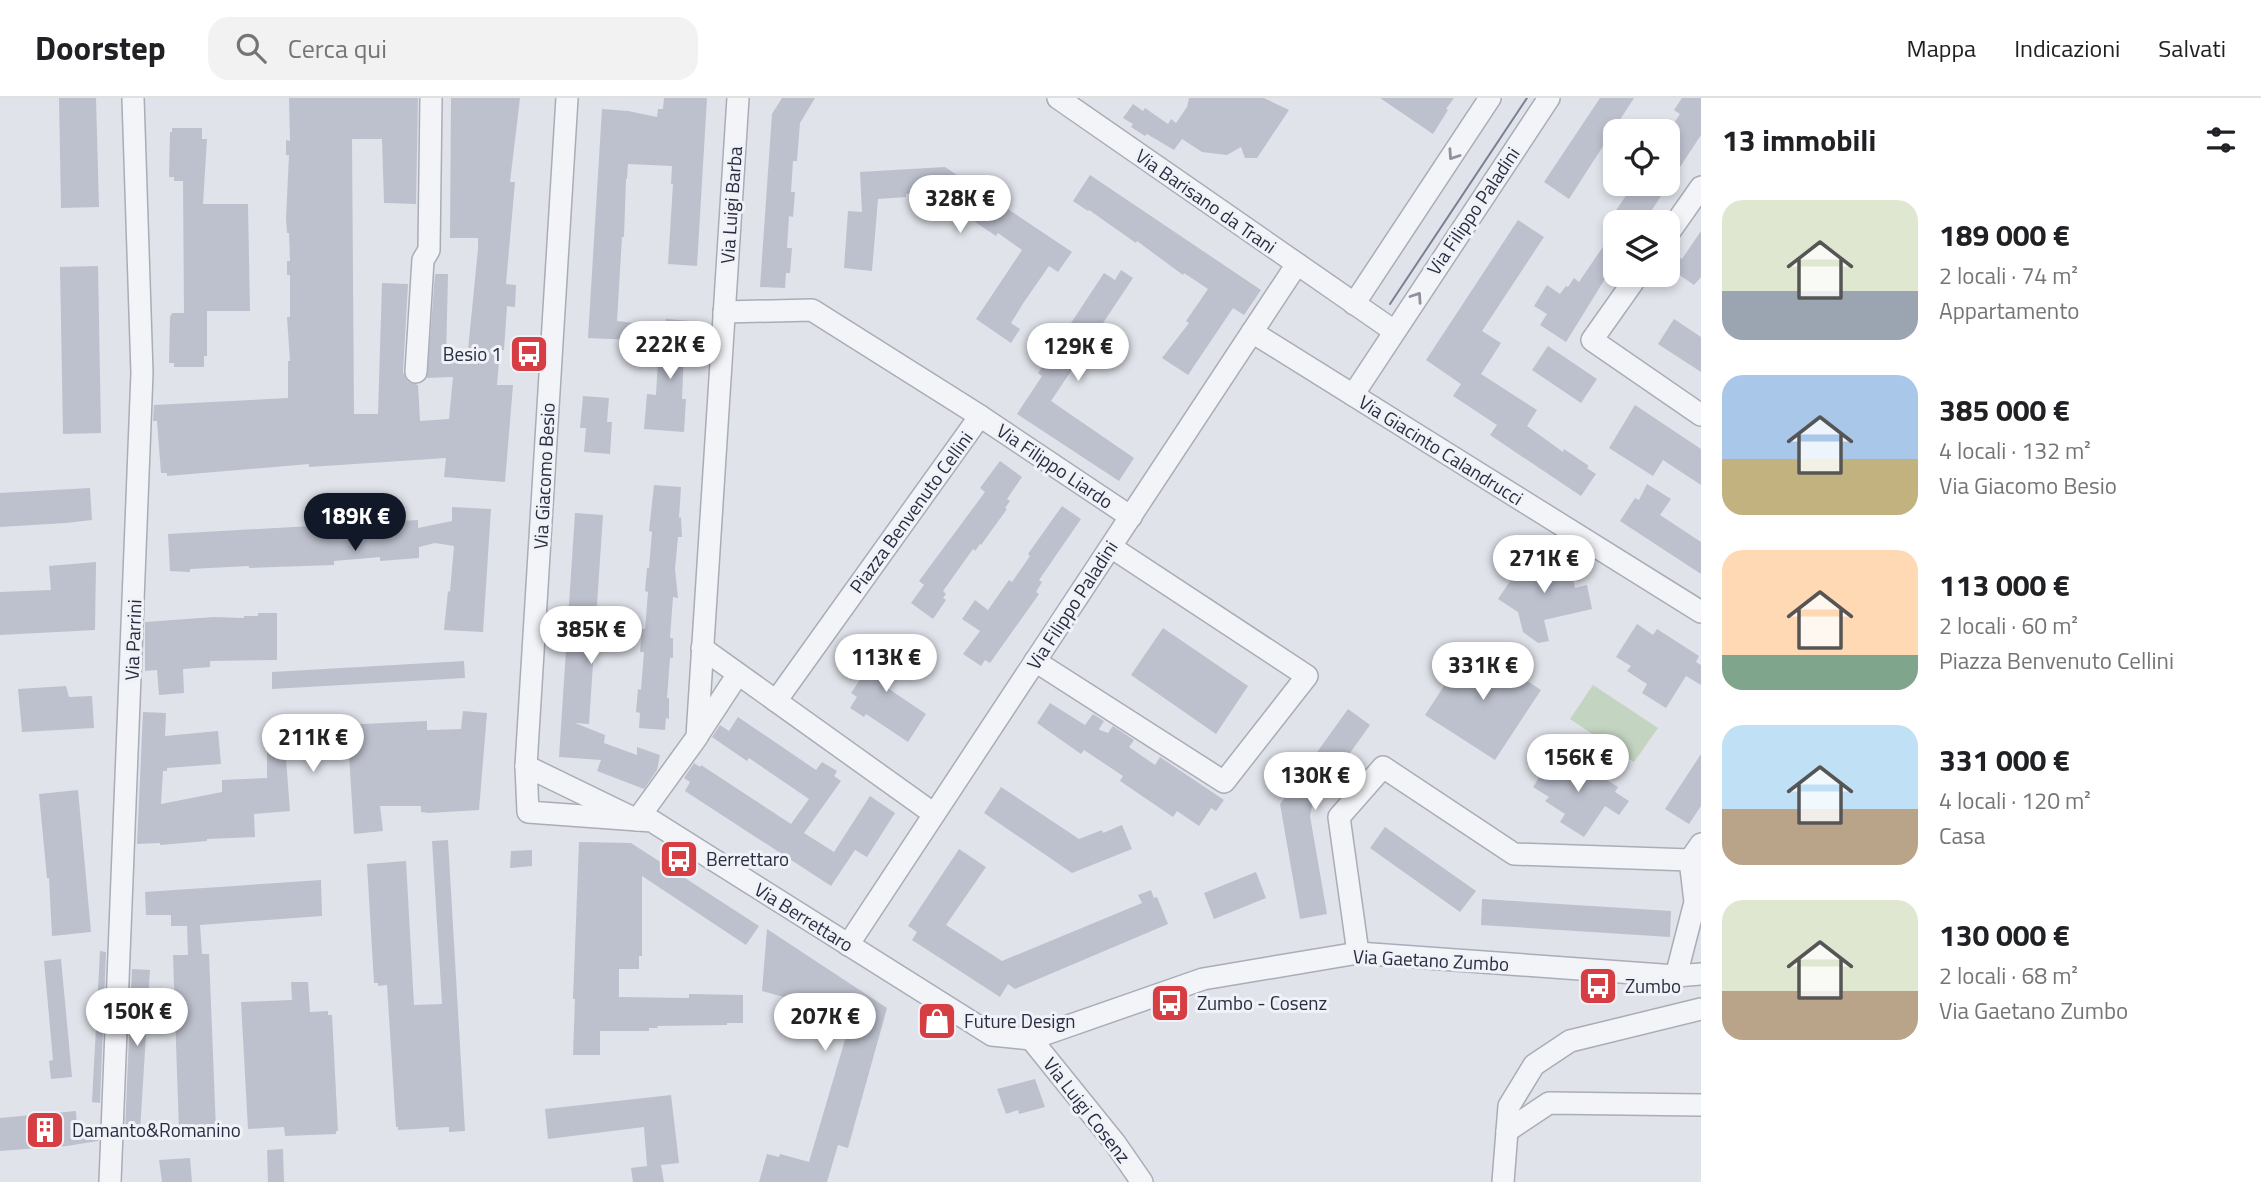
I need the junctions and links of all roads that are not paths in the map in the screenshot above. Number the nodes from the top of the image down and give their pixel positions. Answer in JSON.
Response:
{"nodes":[{"id":1,"x":134,"y":98,"type":"edge"},
{"id":2,"x":431,"y":98,"type":"edge"},
{"id":3,"x":567,"y":98,"type":"edge"},
{"id":4,"x":738,"y":98,"type":"edge"},
{"id":5,"x":1058,"y":98,"type":"edge"},
{"id":6,"x":1490,"y":98,"type":"edge"},
{"id":7,"x":1549,"y":98,"type":"edge"},
{"id":8,"x":1701,"y":187,"type":"edge"},
{"id":9,"x":1680,"y":217,"type":"edge"},
{"id":10,"x":1297,"y":264,"type":"junction"},
{"id":11,"x":1630,"y":287,"type":"edge"},
{"id":12,"x":1354,"y":304,"type":"junction"},
{"id":13,"x":724,"y":312,"type":"junction"},
{"id":14,"x":1394,"y":331,"type":"junction"},
{"id":15,"x":1252,"y":332,"type":"junction"},
{"id":16,"x":416,"y":372,"type":"dead end"},
{"id":17,"x":1353,"y":395,"type":"junction"},
{"id":18,"x":1701,"y":415,"type":"edge"},
{"id":19,"x":980,"y":416,"type":"junction"},
{"id":20,"x":1131,"y":517,"type":"junction"},
{"id":21,"x":1111,"y":547,"type":"junction"},
{"id":22,"x":1701,"y":612,"type":"edge"},
{"id":23,"x":702,"y":648,"type":"junction"},
{"id":24,"x":1035,"y":661,"type":"junction"},
{"id":25,"x":738,"y":674,"type":"junction"},
{"id":26,"x":776,"y":701,"type":"junction"},
{"id":27,"x":697,"y":737,"type":"junction"},
{"id":28,"x":526,"y":766,"type":"junction"},
{"id":29,"x":528,"y":812,"type":"joint"},
{"id":30,"x":934,"y":814,"type":"junction"},
{"id":31,"x":637,"y":820,"type":"junction"},
{"id":32,"x":1696,"y":852,"type":"edge"},
{"id":33,"x":1698,"y":904,"type":"edge"},
{"id":34,"x":848,"y":945,"type":"junction"},
{"id":35,"x":1358,"y":953,"type":"junction"},
{"id":36,"x":1701,"y":974,"type":"edge"},
{"id":37,"x":1676,"y":976,"type":"junction"},
{"id":38,"x":1701,"y":1009,"type":"edge"},
{"id":39,"x":1031,"y":1039,"type":"junction"},
{"id":40,"x":1701,"y":1105,"type":"edge"},
{"id":41,"x":1507,"y":1131,"type":"junction"},
{"id":42,"x":110,"y":1182,"type":"edge"},
{"id":43,"x":1142,"y":1182,"type":"edge"},
{"id":44,"x":1503,"y":1182,"type":"edge"}],
"edges":[{"from":1,"to":42,"type":"street","name":"Via Parrini"},
{"from":2,"to":16,"type":"street"},
{"from":3,"to":28,"type":"street","name":"Via Giacomo Besio"},
{"from":4,"to":13,"type":"street","name":"Via Luigi Barba"},
{"from":5,"to":10,"type":"street","name":"Via Barisano da Trani"},
{"from":6,"to":12,"type":"street","one_way":true},
{"from":14,"to":7,"type":"street","name":"Via Filippo Paladini","one_way":true},
{"from":8,"to":9,"type":"street"},
{"from":10,"to":12,"type":"street","name":"Via Barisano da Trani"},
{"from":10,"to":15,"type":"street","name":"Via Filippo Paladini"},
{"from":11,"to":18,"type":"street"},
{"from":12,"to":14,"type":"street","name":"Via Barisano da Trani"},
{"from":13,"to":19,"type":"street","name":"Piazza Benvenuto Cellini"},
{"from":13,"to":23,"type":"street"},
{"from":14,"to":17,"type":"street","name":"Via Filippo Paladini"},
{"from":15,"to":17,"type":"street","name":"Via Giacinto Calandrucci"},
{"from":15,"to":20,"type":"street","name":"Via Filippo Paladini"},
{"from":17,"to":22,"type":"street","name":"Via Giacinto Calandrucci"},
{"from":19,"to":20,"type":"street","name":"Via Filippo Liardo"},
{"from":19,"to":26,"type":"street","name":"Piazza Benvenuto Cellini"},
{"from":20,"to":21,"type":"street","name":"Via Filippo Paladini"},
{"from":21,"to":24,"type":"street","name":"Via Filippo Paladini"},
{"from":21,"to":24,"type":"street"},
{"from":23,"to":25,"type":"street"},
{"from":23,"to":27,"type":"street"},
{"from":24,"to":30,"type":"street","name":"Via Filippo Paladini"},
{"from":25,"to":26,"type":"street"},
{"from":25,"to":27,"type":"street"},
{"from":26,"to":30,"type":"street"},
{"from":27,"to":31,"type":"street"},
{"from":28,"to":29,"type":"street","name":"Via Giacomo Besio"},
{"from":28,"to":31,"type":"street"},
{"from":29,"to":31,"type":"street","name":"Via Berrettaro"},
{"from":30,"to":34,"type":"street","name":"Via Filippo Paladini"},
{"from":31,"to":34,"type":"street","name":"Via Berrettaro"},
{"from":32,"to":33,"type":"street"},
{"from":32,"to":35,"type":"street"},
{"from":33,"to":37,"type":"street"},
{"from":34,"to":39,"type":"street","name":"Via Berrettaro"},
{"from":35,"to":37,"type":"street","name":"Via Gaetano Zumbo"},
{"from":35,"to":39,"type":"street","name":"Via Gaetano Zumbo"},
{"from":36,"to":37,"type":"street","name":"Via Gaetano Zumbo"},
{"from":38,"to":41,"type":"street"},
{"from":39,"to":43,"type":"street","name":"Via Luigi Cosenz"},
{"from":40,"to":41,"type":"street"},
{"from":41,"to":44,"type":"street"}]}
